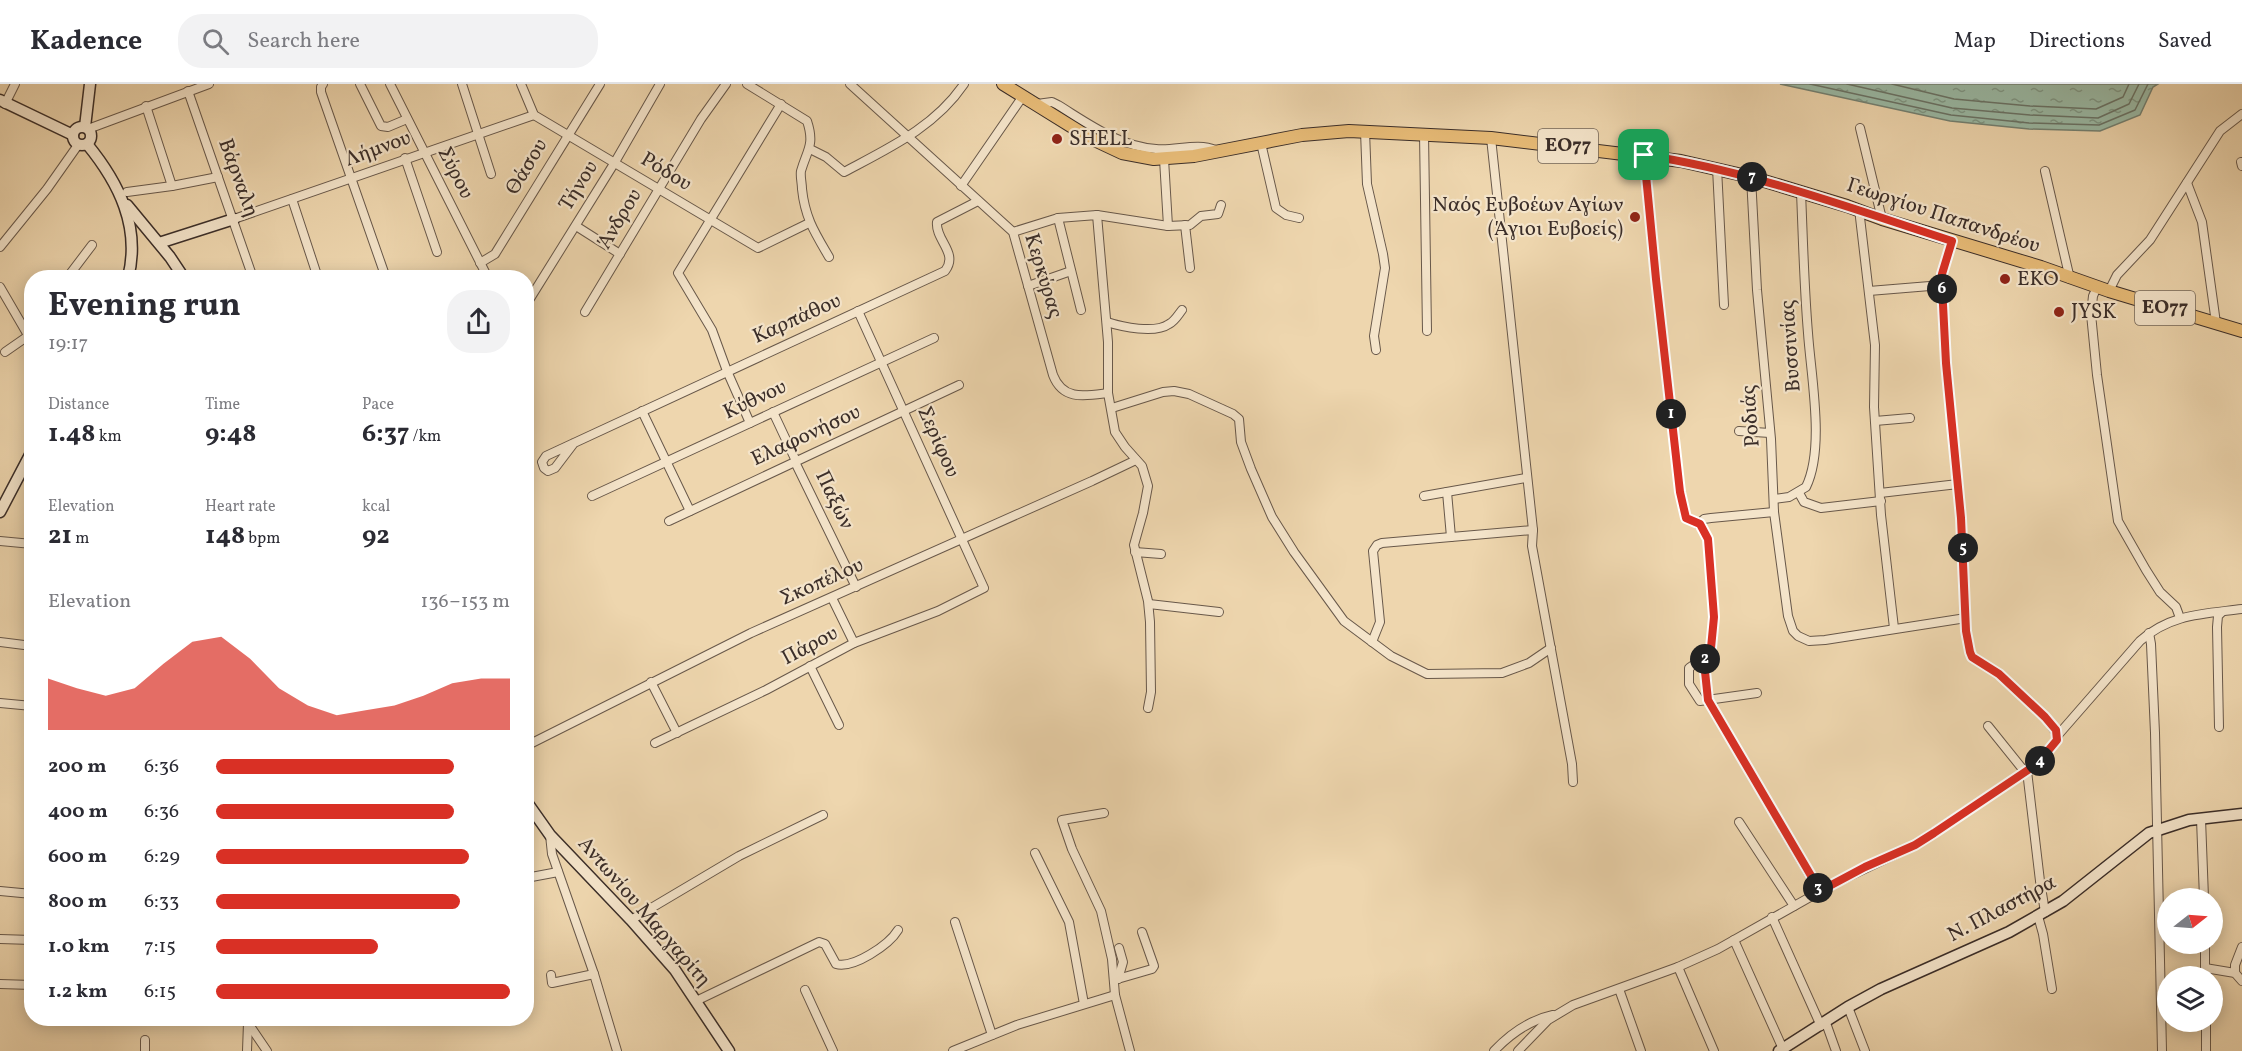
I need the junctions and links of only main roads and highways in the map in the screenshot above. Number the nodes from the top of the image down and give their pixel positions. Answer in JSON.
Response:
{"nodes":[{"id":1,"x":1003,"y":84,"type":"edge"},
{"id":2,"x":2242,"y":331,"type":"edge"}],
"edges":[{"from":1,"to":2,"type":"main road","name":"Γεωργίου Παπανδρέου","number":"ΕΟ77"}]}
